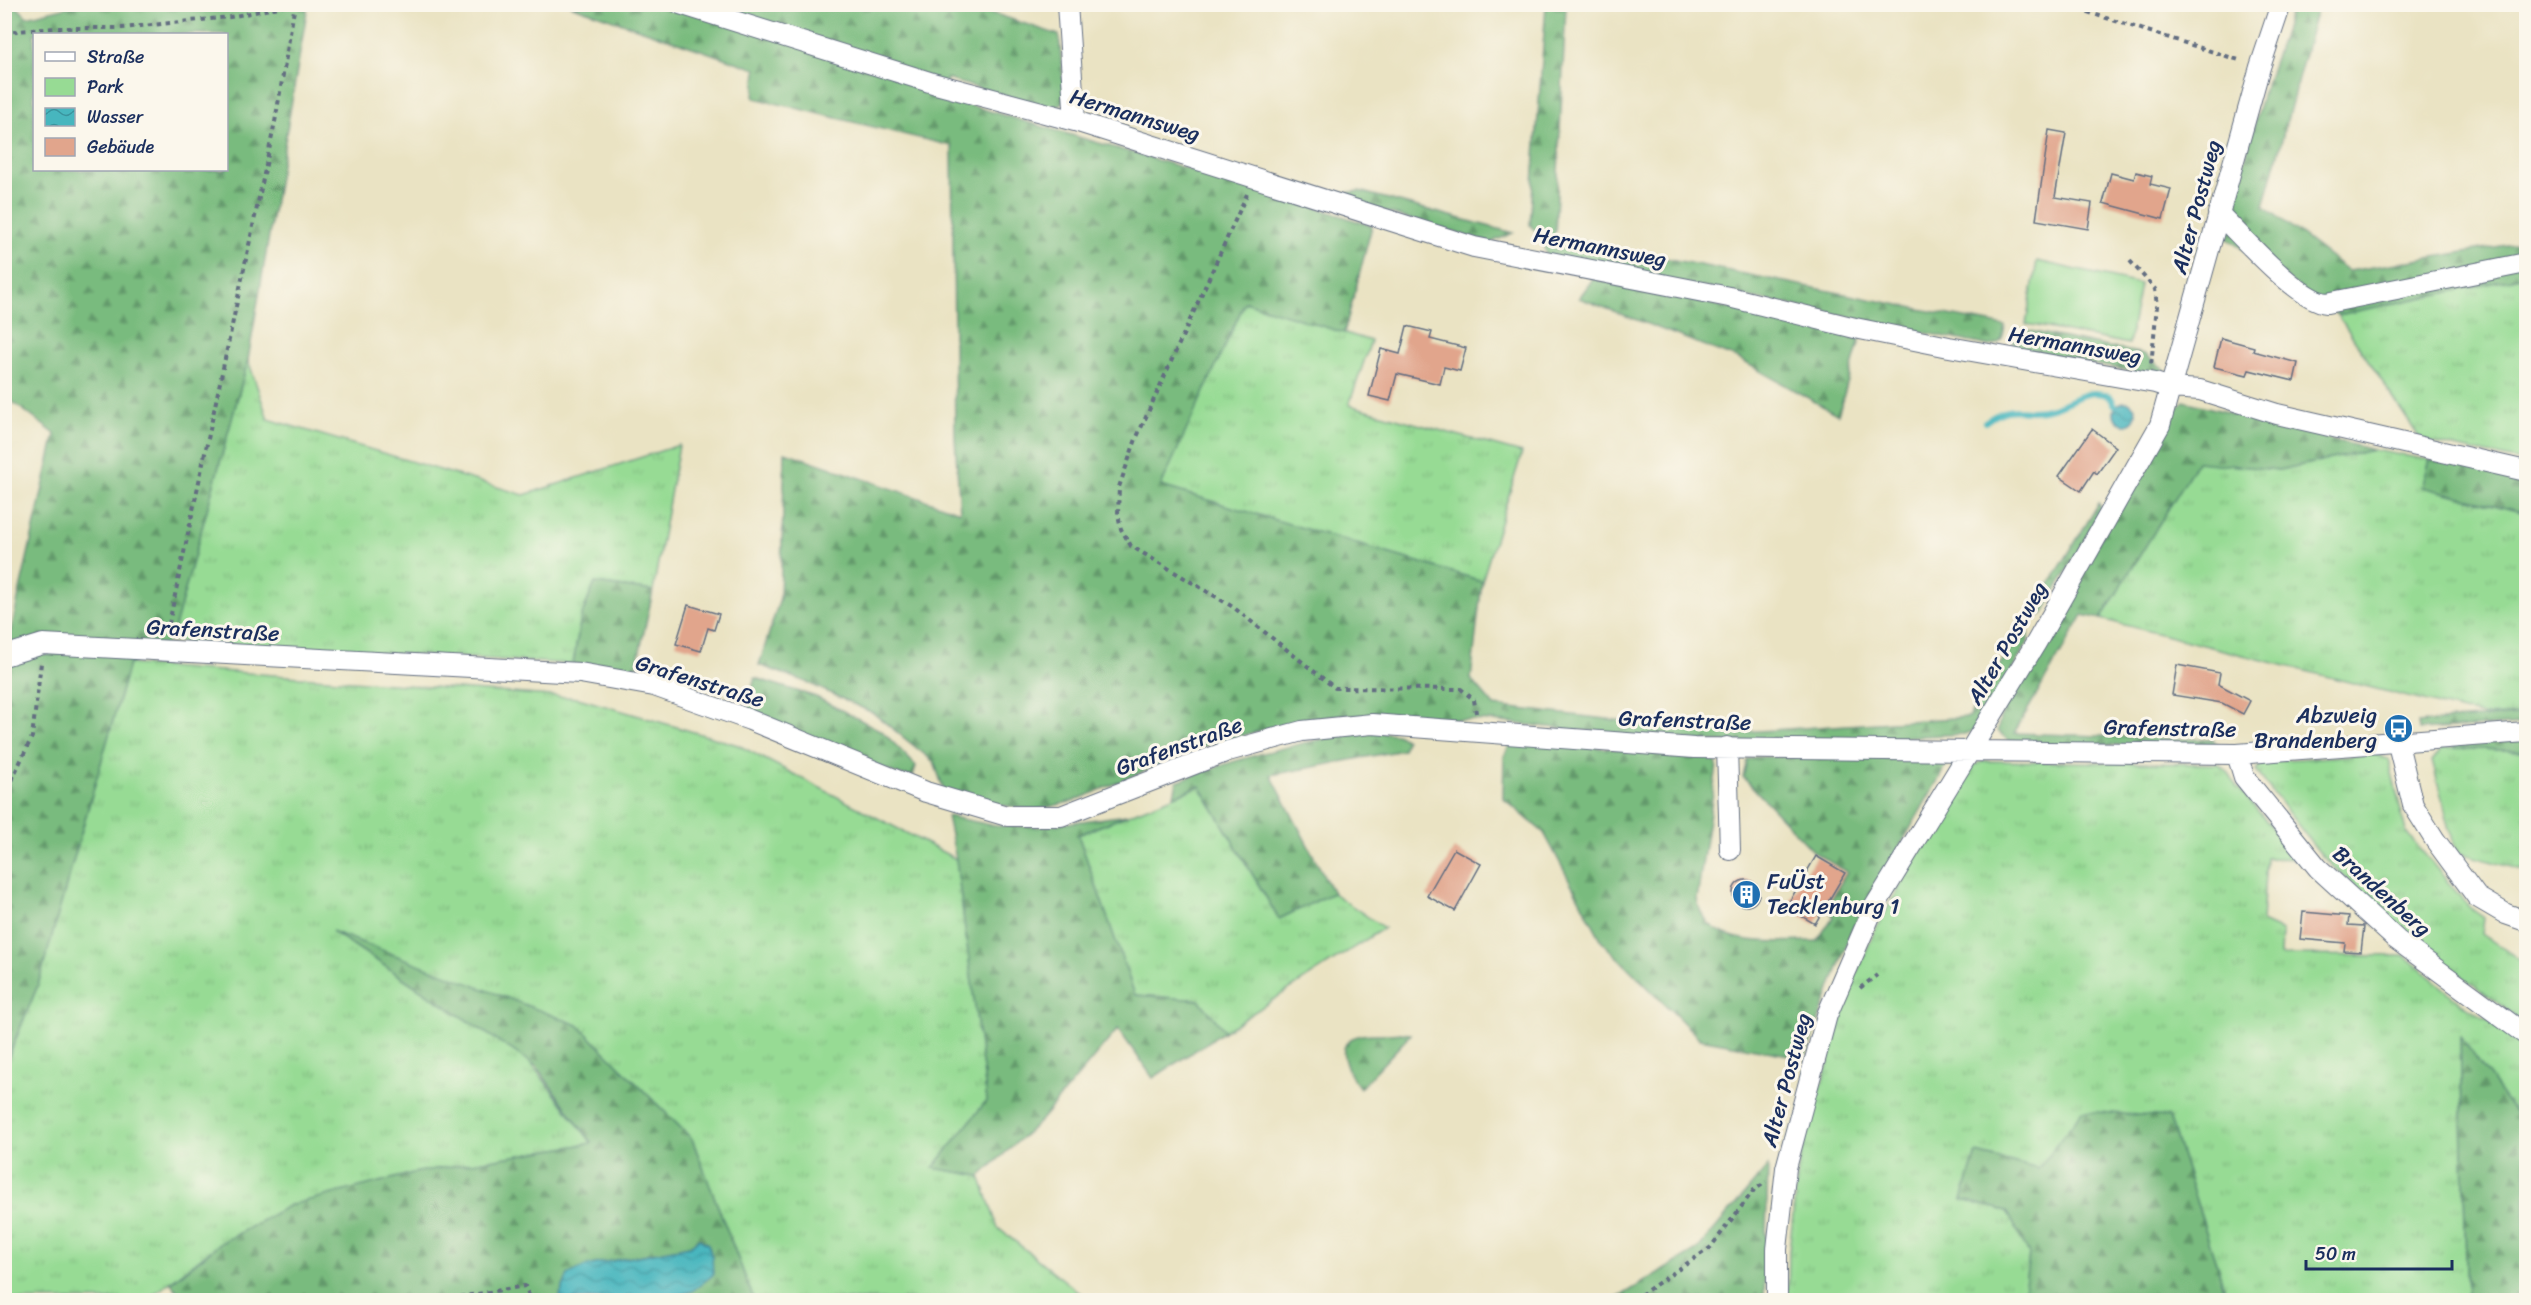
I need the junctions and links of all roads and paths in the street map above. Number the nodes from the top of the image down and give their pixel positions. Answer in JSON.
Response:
{"nodes":[{"id":1,"x":295,"y":4,"type":"edge"},
{"id":2,"x":680,"y":4,"type":"edge"},
{"id":3,"x":1067,"y":4,"type":"edge"},
{"id":4,"x":2062,"y":4,"type":"edge"},
{"id":5,"x":2281,"y":4,"type":"edge"},
{"id":6,"x":4,"y":32,"type":"edge"},
{"id":7,"x":2260,"y":67,"type":"junction"},
{"id":8,"x":1075,"y":121,"type":"junction"},
{"id":9,"x":1250,"y":188,"type":"dead end"},
{"id":10,"x":2218,"y":213,"type":"junction"},
{"id":11,"x":2130,"y":261,"type":"dead end"},
{"id":12,"x":2526,"y":263,"type":"edge"},
{"id":13,"x":2163,"y":386,"type":"junction"},
{"id":14,"x":2526,"y":471,"type":"edge"},
{"id":15,"x":44,"y":644,"type":"junction"},
{"id":16,"x":162,"y":651,"type":"junction"},
{"id":17,"x":4,"y":656,"type":"edge"},
{"id":18,"x":1475,"y":732,"type":"junction"},
{"id":19,"x":2526,"y":732,"type":"edge"},
{"id":20,"x":2397,"y":740,"type":"junction"},
{"id":21,"x":1726,"y":747,"type":"junction"},
{"id":22,"x":1972,"y":749,"type":"junction"},
{"id":23,"x":2237,"y":754,"type":"junction"},
{"id":24,"x":4,"y":806,"type":"edge"},
{"id":25,"x":1730,"y":850,"type":"dead end"},
{"id":26,"x":2526,"y":921,"type":"edge"},
{"id":27,"x":2526,"y":1035,"type":"edge"},
{"id":28,"x":1786,"y":1168,"type":"junction"},
{"id":29,"x":442,"y":1300,"type":"edge"},
{"id":30,"x":531,"y":1300,"type":"edge"},
{"id":31,"x":1633,"y":1300,"type":"edge"},
{"id":32,"x":1777,"y":1300,"type":"edge"}],
"edges":[{"from":1,"to":6,"type":"path"},
{"from":1,"to":16,"type":"path"},
{"from":2,"to":8,"type":"street","name":"Hermannsweg"},
{"from":3,"to":8,"type":"street"},
{"from":4,"to":7,"type":"path"},
{"from":5,"to":7,"type":"street","name":"Alter Postweg"},
{"from":7,"to":10,"type":"street","name":"Alter Postweg"},
{"from":8,"to":13,"type":"street","name":"Hermannsweg"},
{"from":9,"to":18,"type":"path"},
{"from":10,"to":12,"type":"street"},
{"from":10,"to":13,"type":"street","name":"Alter Postweg"},
{"from":11,"to":13,"type":"path"},
{"from":13,"to":14,"type":"street","name":"Hermannsweg"},
{"from":13,"to":22,"type":"street","name":"Alter Postweg"},
{"from":15,"to":16,"type":"street","name":"Grafenstraße"},
{"from":15,"to":17,"type":"street","name":"Grafenstraße"},
{"from":15,"to":24,"type":"path"},
{"from":16,"to":18,"type":"street","name":"Grafenstraße"},
{"from":18,"to":21,"type":"street","name":"Grafenstraße"},
{"from":19,"to":20,"type":"street","name":"Grafenstraße"},
{"from":20,"to":23,"type":"street","name":"Grafenstraße"},
{"from":20,"to":26,"type":"street"},
{"from":21,"to":22,"type":"street","name":"Grafenstraße"},
{"from":21,"to":25,"type":"street"},
{"from":22,"to":23,"type":"street","name":"Grafenstraße"},
{"from":22,"to":28,"type":"street","name":"Alter Postweg"},
{"from":23,"to":27,"type":"street","name":"Brandenberg"},
{"from":28,"to":31,"type":"path"},
{"from":28,"to":32,"type":"street","name":"Alter Postweg"},
{"from":29,"to":30,"type":"path"}]}
